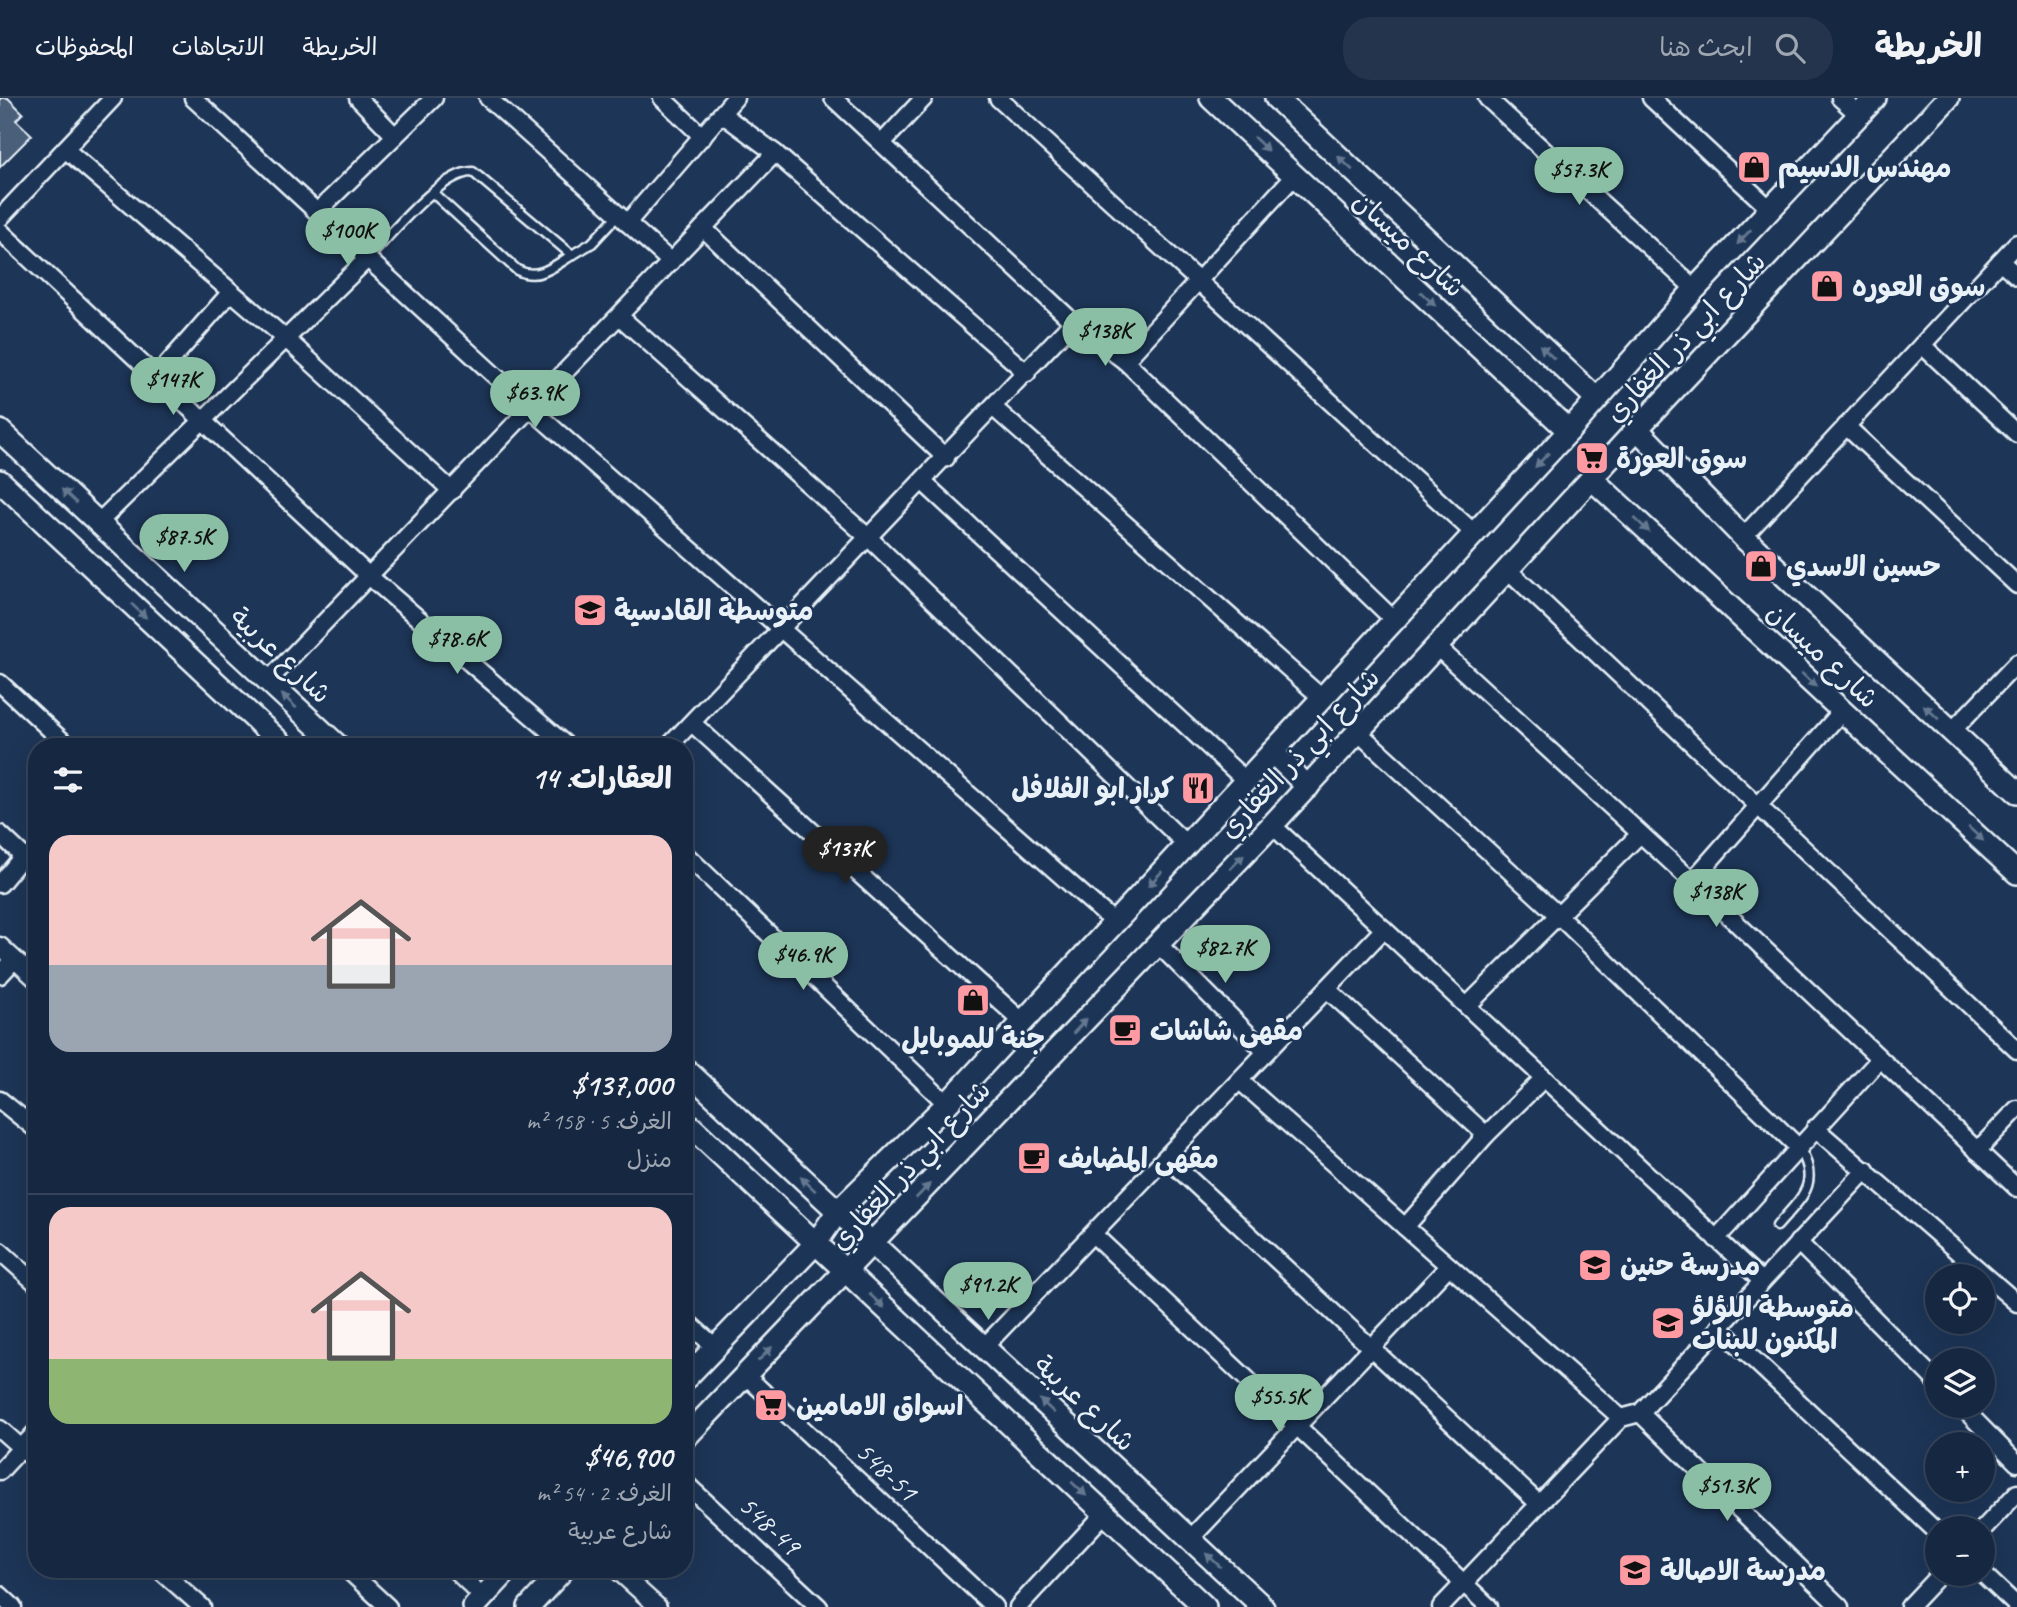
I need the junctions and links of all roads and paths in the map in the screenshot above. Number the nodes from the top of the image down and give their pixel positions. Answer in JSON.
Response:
{"nodes":[{"id":1,"x":113,"y":98,"type":"edge"},
{"id":2,"x":193,"y":98,"type":"edge"},
{"id":3,"x":358,"y":98,"type":"edge"},
{"id":4,"x":434,"y":98,"type":"edge"},
{"id":5,"x":488,"y":98,"type":"edge"},
{"id":6,"x":662,"y":98,"type":"edge"},
{"id":7,"x":734,"y":98,"type":"edge"},
{"id":8,"x":833,"y":98,"type":"edge"},
{"id":9,"x":924,"y":98,"type":"edge"},
{"id":10,"x":998,"y":98,"type":"edge"},
{"id":11,"x":1211,"y":98,"type":"edge"},
{"id":12,"x":1277,"y":98,"type":"edge"},
{"id":13,"x":1487,"y":98,"type":"edge"},
{"id":14,"x":1651,"y":98,"type":"edge"},
{"id":15,"x":1840,"y":98,"type":"edge"},
{"id":16,"x":1875,"y":98,"type":"edge"},
{"id":17,"x":1948,"y":98,"type":"edge"},
{"id":18,"x":722,"y":114,"type":"junction"},
{"id":19,"x":1859,"y":115,"type":"junction"},
{"id":20,"x":395,"y":136,"type":"junction"},
{"id":21,"x":703,"y":136,"type":"junction"},
{"id":22,"x":883,"y":142,"type":"junction"},
{"id":23,"x":65,"y":149,"type":"junction"},
{"id":24,"x":775,"y":153,"type":"junction"},
{"id":25,"x":1295,"y":176,"type":"junction"},
{"id":26,"x":433,"y":193,"type":"junction"},
{"id":27,"x":1770,"y":209,"type":"junction"},
{"id":28,"x":318,"y":211,"type":"junction"},
{"id":29,"x":0,"y":218,"type":"edge"},
{"id":30,"x":622,"y":219,"type":"junction"},
{"id":31,"x":704,"y":228,"type":"junction"},
{"id":32,"x":0,"y":231,"type":"edge"},
{"id":33,"x":2017,"y":243,"type":"edge"},
{"id":34,"x":572,"y":255,"type":"junction"},
{"id":35,"x":366,"y":260,"type":"junction"},
{"id":36,"x":2000,"y":261,"type":"junction"},
{"id":37,"x":671,"y":262,"type":"junction"},
{"id":38,"x":2017,"y":276,"type":"edge"},
{"id":39,"x":1198,"y":281,"type":"junction"},
{"id":40,"x":1695,"y":289,"type":"junction"},
{"id":41,"x":231,"y":292,"type":"junction"},
{"id":42,"x":620,"y":316,"type":"junction"},
{"id":43,"x":1073,"y":322,"type":"junction"},
{"id":44,"x":285,"y":338,"type":"junction"},
{"id":45,"x":1922,"y":345,"type":"junction"},
{"id":46,"x":1125,"y":361,"type":"junction"},
{"id":47,"x":1027,"y":373,"type":"junction"},
{"id":48,"x":157,"y":376,"type":"junction"},
{"id":49,"x":1597,"y":399,"type":"junction"},
{"id":50,"x":530,"y":408,"type":"junction"},
{"id":51,"x":994,"y":408,"type":"junction"},
{"id":52,"x":205,"y":420,"type":"junction"},
{"id":53,"x":1846,"y":426,"type":"junction"},
{"id":54,"x":1637,"y":429,"type":"junction"},
{"id":55,"x":0,"y":431,"type":"edge"},
{"id":56,"x":1569,"y":431,"type":"junction"},
{"id":57,"x":2017,"y":435,"type":"edge"},
{"id":58,"x":946,"y":458,"type":"junction"},
{"id":59,"x":1592,"y":479,"type":"junction"},
{"id":60,"x":923,"y":482,"type":"junction"},
{"id":61,"x":6,"y":490,"type":"edge"},
{"id":62,"x":452,"y":491,"type":"junction"},
{"id":63,"x":98,"y":523,"type":"junction"},
{"id":64,"x":1474,"y":534,"type":"junction"},
{"id":65,"x":1743,"y":537,"type":"junction"},
{"id":66,"x":869,"y":538,"type":"junction"},
{"id":67,"x":1509,"y":571,"type":"junction"},
{"id":68,"x":370,"y":578,"type":"junction"},
{"id":69,"x":2017,"y":585,"type":"edge"},
{"id":70,"x":1394,"y":620,"type":"junction"},
{"id":71,"x":781,"y":632,"type":"junction"},
{"id":72,"x":1436,"y":646,"type":"junction"},
{"id":73,"x":2017,"y":663,"type":"edge"},
{"id":74,"x":268,"y":681,"type":"junction"},
{"id":75,"x":0,"y":683,"type":"edge"},
{"id":76,"x":1322,"y":698,"type":"junction"},
{"id":77,"x":1842,"y":711,"type":"junction"},
{"id":78,"x":692,"y":723,"type":"junction"},
{"id":79,"x":1952,"y":731,"type":"junction"},
{"id":80,"x":1358,"y":732,"type":"junction"},
{"id":81,"x":59,"y":738,"type":"edge"},
{"id":82,"x":275,"y":738,"type":"edge"},
{"id":83,"x":329,"y":738,"type":"edge"},
{"id":84,"x":557,"y":738,"type":"edge"},
{"id":85,"x":677,"y":738,"type":"edge"},
{"id":86,"x":1272,"y":752,"type":"junction"},
{"id":87,"x":1246,"y":780,"type":"junction"},
{"id":88,"x":1308,"y":787,"type":"junction"},
{"id":89,"x":2017,"y":792,"type":"edge"},
{"id":90,"x":1759,"y":807,"type":"junction"},
{"id":91,"x":1272,"y":825,"type":"junction"},
{"id":92,"x":0,"y":834,"type":"edge"},
{"id":93,"x":1639,"y":835,"type":"junction"},
{"id":94,"x":1187,"y":845,"type":"junction"},
{"id":95,"x":23,"y":856,"type":"junction"},
{"id":96,"x":28,"y":861,"type":"edge"},
{"id":97,"x":693,"y":862,"type":"edge"},
{"id":98,"x":2017,"y":873,"type":"edge"},
{"id":99,"x":1692,"y":881,"type":"junction"},
{"id":100,"x":0,"y":884,"type":"edge"},
{"id":101,"x":1559,"y":916,"type":"junction"},
{"id":102,"x":1115,"y":923,"type":"junction"},
{"id":103,"x":1384,"y":929,"type":"junction"},
{"id":104,"x":1158,"y":944,"type":"junction"},
{"id":105,"x":0,"y":946,"type":"edge"},
{"id":106,"x":14,"y":960,"type":"junction"},
{"id":107,"x":28,"y":972,"type":"edge"},
{"id":108,"x":0,"y":975,"type":"edge"},
{"id":109,"x":1327,"y":989,"type":"junction"},
{"id":110,"x":1467,"y":1006,"type":"junction"},
{"id":111,"x":1023,"y":1022,"type":"junction"},
{"id":112,"x":2017,"y":1051,"type":"edge"},
{"id":113,"x":1266,"y":1052,"type":"junction"},
{"id":114,"x":1879,"y":1060,"type":"junction"},
{"id":115,"x":693,"y":1076,"type":"edge"},
{"id":116,"x":1544,"y":1078,"type":"junction"},
{"id":117,"x":1240,"y":1081,"type":"junction"},
{"id":118,"x":0,"y":1100,"type":"edge"},
{"id":119,"x":947,"y":1104,"type":"junction"},
{"id":120,"x":2017,"y":1109,"type":"edge"},
{"id":121,"x":28,"y":1123,"type":"edge"},
{"id":122,"x":693,"y":1128,"type":"edge"},
{"id":123,"x":1815,"y":1128,"type":"junction"},
{"id":124,"x":1486,"y":1135,"type":"junction"},
{"id":125,"x":1799,"y":1148,"type":"junction"},
{"id":126,"x":1977,"y":1151,"type":"junction"},
{"id":127,"x":1167,"y":1158,"type":"junction"},
{"id":128,"x":1866,"y":1170,"type":"junction"},
{"id":129,"x":2017,"y":1188,"type":"edge"},
{"id":130,"x":838,"y":1211,"type":"junction"},
{"id":131,"x":1777,"y":1226,"type":"dead end"},
{"id":132,"x":1405,"y":1227,"type":"junction"},
{"id":133,"x":1094,"y":1235,"type":"junction"},
{"id":134,"x":1716,"y":1239,"type":"junction"},
{"id":135,"x":1798,"y":1242,"type":"junction"},
{"id":136,"x":816,"y":1243,"type":"junction"},
{"id":137,"x":872,"y":1243,"type":"junction"},
{"id":138,"x":0,"y":1251,"type":"edge"},
{"id":139,"x":1449,"y":1266,"type":"junction"},
{"id":140,"x":847,"y":1272,"type":"junction"},
{"id":141,"x":28,"y":1276,"type":"edge"},
{"id":142,"x":1762,"y":1281,"type":"junction"},
{"id":143,"x":2017,"y":1303,"type":"edge"},
{"id":144,"x":693,"y":1327,"type":"edge"},
{"id":145,"x":1719,"y":1327,"type":"junction"},
{"id":146,"x":715,"y":1347,"type":"junction"},
{"id":147,"x":984,"y":1347,"type":"junction"},
{"id":148,"x":1372,"y":1348,"type":"junction"},
{"id":149,"x":693,"y":1370,"type":"edge"},
{"id":150,"x":1925,"y":1370,"type":"edge"},
{"id":151,"x":744,"y":1374,"type":"junction"},
{"id":152,"x":1640,"y":1413,"type":"junction"},
{"id":153,"x":1621,"y":1418,"type":"junction"},
{"id":154,"x":1973,"y":1418,"type":"edge"},
{"id":155,"x":1298,"y":1427,"type":"junction"},
{"id":156,"x":0,"y":1429,"type":"edge"},
{"id":157,"x":693,"y":1429,"type":"edge"},
{"id":158,"x":28,"y":1441,"type":"edge"},
{"id":159,"x":21,"y":1448,"type":"junction"},
{"id":160,"x":28,"y":1454,"type":"edge"},
{"id":161,"x":2017,"y":1463,"type":"edge"},
{"id":162,"x":0,"y":1471,"type":"edge"},
{"id":163,"x":693,"y":1490,"type":"edge"},
{"id":164,"x":2017,"y":1493,"type":"edge"},
{"id":165,"x":1538,"y":1503,"type":"junction"},
{"id":166,"x":2011,"y":1510,"type":"edge"},
{"id":167,"x":1105,"y":1513,"type":"junction"},
{"id":168,"x":1925,"y":1521,"type":"edge"},
{"id":169,"x":1995,"y":1521,"type":"edge"},
{"id":170,"x":1191,"y":1539,"type":"junction"},
{"id":171,"x":169,"y":1578,"type":"edge"},
{"id":172,"x":357,"y":1578,"type":"edge"},
{"id":173,"x":461,"y":1578,"type":"edge"},
{"id":174,"x":501,"y":1578,"type":"edge"},
{"id":175,"x":556,"y":1578,"type":"edge"},
{"id":176,"x":626,"y":1578,"type":"edge"},
{"id":177,"x":1462,"y":1582,"type":"junction"},
{"id":178,"x":1995,"y":1585,"type":"edge"},
{"id":179,"x":1929,"y":1586,"type":"edge"},
{"id":180,"x":0,"y":1595,"type":"edge"},
{"id":181,"x":479,"y":1602,"type":"edge"},
{"id":182,"x":2017,"y":1606,"type":"edge"},
{"id":183,"x":13,"y":1607,"type":"edge"},
{"id":184,"x":202,"y":1607,"type":"edge"},
{"id":185,"x":388,"y":1607,"type":"edge"},
{"id":186,"x":529,"y":1607,"type":"edge"},
{"id":187,"x":658,"y":1607,"type":"edge"},
{"id":188,"x":819,"y":1607,"type":"edge"},
{"id":189,"x":995,"y":1607,"type":"edge"},
{"id":190,"x":1018,"y":1607,"type":"edge"},
{"id":191,"x":1205,"y":1607,"type":"edge"},
{"id":192,"x":1263,"y":1607,"type":"edge"},
{"id":193,"x":1441,"y":1607,"type":"edge"},
{"id":194,"x":1489,"y":1607,"type":"edge"},
{"id":195,"x":1840,"y":1607,"type":"edge"},
{"id":196,"x":1909,"y":1607,"type":"edge"}],
"edges":[{"from":1,"to":23,"type":"street"},
{"from":2,"to":28,"type":"street"},
{"from":3,"to":20,"type":"street"},
{"from":4,"to":20,"type":"street"},
{"from":5,"to":30,"type":"street"},
{"from":6,"to":21,"type":"street"},
{"from":7,"to":18,"type":"street"},
{"from":8,"to":22,"type":"street"},
{"from":9,"to":22,"type":"street"},
{"from":10,"to":39,"type":"street"},
{"from":11,"to":25,"type":"main road","name":"شارع ميسان","one_way":true},
{"from":49,"to":12,"type":"main road","name":"شارع ميسان","one_way":true},
{"from":13,"to":40,"type":"street"},
{"from":14,"to":27,"type":"street"},
{"from":15,"to":19,"type":"street"},
{"from":16,"to":19,"type":"main road","name":"شارع ابي ذر الغفاري"},
{"from":17,"to":54,"type":"main road","name":"شارع ابي ذر الغفاري"},
{"from":18,"to":21,"type":"street"},
{"from":18,"to":24,"type":"street"},
{"from":19,"to":27,"type":"main road","name":"شارع ابي ذر الغفاري"},
{"from":20,"to":28,"type":"street"},
{"from":21,"to":30,"type":"street"},
{"from":22,"to":43,"type":"street"},
{"from":23,"to":29,"type":"street"},
{"from":23,"to":41,"type":"street"},
{"from":24,"to":31,"type":"street"},
{"from":24,"to":47,"type":"street"},
{"from":25,"to":39,"type":"street"},
{"from":25,"to":56,"type":"main road","name":"شارع ميسان","one_way":true},
{"from":26,"to":34,"type":"lane"},
{"from":26,"to":34,"type":"lane"},
{"from":26,"to":35,"type":"lane"},
{"from":27,"to":40,"type":"main road","name":"شارع ابي ذر الغفاري","one_way":true},
{"from":28,"to":35,"type":"street"},
{"from":30,"to":34,"type":"lane"},
{"from":30,"to":37,"type":"street"},
{"from":31,"to":37,"type":"street"},
{"from":31,"to":58,"type":"street"},
{"from":32,"to":48,"type":"street"},
{"from":33,"to":36,"type":"street"},
{"from":35,"to":44,"type":"street"},
{"from":35,"to":50,"type":"street"},
{"from":36,"to":38,"type":"street"},
{"from":36,"to":45,"type":"street"},
{"from":37,"to":42,"type":"street"},
{"from":39,"to":46,"type":"street"},
{"from":39,"to":64,"type":"street"},
{"from":40,"to":49,"type":"main road","name":"شارع ابي ذر الغفاري"},
{"from":41,"to":44,"type":"street"},
{"from":41,"to":48,"type":"street"},
{"from":42,"to":50,"type":"street"},
{"from":42,"to":66,"type":"street"},
{"from":43,"to":46,"type":"street"},
{"from":43,"to":47,"type":"street"},
{"from":44,"to":52,"type":"street"},
{"from":44,"to":62,"type":"street"},
{"from":45,"to":53,"type":"street"},
{"from":45,"to":57,"type":"street"},
{"from":46,"to":70,"type":"street"},
{"from":47,"to":51,"type":"street"},
{"from":48,"to":52,"type":"street"},
{"from":49,"to":56,"type":"main road","name":"شارع ابي ذر الغفاري"},
{"from":50,"to":62,"type":"street"},
{"from":50,"to":71,"type":"street"},
{"from":51,"to":58,"type":"street"},
{"from":51,"to":76,"type":"street"},
{"from":52,"to":63,"type":"street"},
{"from":52,"to":68,"type":"street"},
{"from":53,"to":65,"type":"street"},
{"from":53,"to":69,"type":"street"},
{"from":54,"to":59,"type":"main road","name":"شارع ابي ذر الغفاري"},
{"from":54,"to":65,"type":"main road","name":"شارع ميسان"},
{"from":63,"to":55,"type":"main road","name":"شارع عربية","one_way":true},
{"from":56,"to":64,"type":"main road","name":"شارع ابي ذر الغفاري","one_way":true},
{"from":58,"to":60,"type":"street"},
{"from":59,"to":67,"type":"main road","name":"شارع ابي ذر الغفاري"},
{"from":59,"to":77,"type":"main road","name":"شارع ميسان","one_way":true},
{"from":60,"to":66,"type":"street"},
{"from":60,"to":87,"type":"street"},
{"from":61,"to":82,"type":"main road","one_way":true},
{"from":62,"to":68,"type":"street"},
{"from":63,"to":74,"type":"main road","name":"شارع عربية"},
{"from":64,"to":70,"type":"main road","name":"شارع ابي ذر الغفاري"},
{"from":79,"to":65,"type":"main road","name":"شارع ميسان","one_way":true},
{"from":66,"to":71,"type":"street"},
{"from":66,"to":94,"type":"street"},
{"from":67,"to":72,"type":"main road","name":"شارع ابي ذر الغفاري"},
{"from":67,"to":90,"type":"street"},
{"from":68,"to":74,"type":"street"},
{"from":68,"to":84,"type":"street"},
{"from":70,"to":76,"type":"main road","name":"شارع ابي ذر الغفاري"},
{"from":71,"to":78,"type":"street"},
{"from":71,"to":102,"type":"street"},
{"from":72,"to":80,"type":"main road","name":"شارع ابي ذر الغفاري"},
{"from":72,"to":93,"type":"street"},
{"from":73,"to":79,"type":"street"},
{"from":83,"to":74,"type":"main road","name":"شارع عربية","one_way":true},
{"from":75,"to":81,"type":"street"},
{"from":76,"to":86,"type":"main road","name":"شارع ابي ذر الغفاري"},
{"from":77,"to":90,"type":"street"},
{"from":77,"to":98,"type":"main road","name":"شارع ميسان","one_way":true},
{"from":78,"to":85,"type":"street"},
{"from":78,"to":111,"type":"street"},
{"from":79,"to":89,"type":"main road","name":"شارع ميسان"},
{"from":80,"to":88,"type":"main road","name":"شارع ابي ذر الغفاري"},
{"from":80,"to":101,"type":"street"},
{"from":86,"to":87,"type":"main road","name":"شارع ابي ذر الغفاري"},
{"from":86,"to":88,"type":"main road"},
{"from":87,"to":94,"type":"main road","name":"شارع ابي ذر الغفاري"},
{"from":88,"to":91,"type":"main road","name":"شارع ابي ذر الغفاري"},
{"from":90,"to":99,"type":"street"},
{"from":90,"to":112,"type":"street"},
{"from":91,"to":103,"type":"street"},
{"from":104,"to":91,"type":"main road","name":"شارع ابي ذر الغفاري","one_way":true},
{"from":92,"to":95,"type":"street"},
{"from":93,"to":99,"type":"street"},
{"from":93,"to":101,"type":"street"},
{"from":94,"to":102,"type":"main road","name":"شارع ابي ذر الغفاري","one_way":true},
{"from":95,"to":96,"type":"street"},
{"from":95,"to":100,"type":"street"},
{"from":97,"to":119,"type":"street"},
{"from":99,"to":114,"type":"street"},
{"from":101,"to":110,"type":"street"},
{"from":101,"to":125,"type":"street"},
{"from":102,"to":111,"type":"main road","name":"شارع ابي ذر الغفاري"},
{"from":103,"to":109,"type":"street"},
{"from":103,"to":110,"type":"street"},
{"from":104,"to":113,"type":"street"},
{"from":137,"to":104,"type":"main road","name":"شارع ابي ذر الغفاري","one_way":true},
{"from":105,"to":106,"type":"street"},
{"from":106,"to":107,"type":"street"},
{"from":106,"to":108,"type":"street"},
{"from":109,"to":113,"type":"street"},
{"from":109,"to":124,"type":"street"},
{"from":110,"to":116,"type":"street"},
{"from":111,"to":119,"type":"main road","name":"شارع ابي ذر الغفاري"},
{"from":113,"to":117,"type":"street"},
{"from":114,"to":123,"type":"street"},
{"from":114,"to":126,"type":"street"},
{"from":130,"to":115,"type":"main road","name":"شارع عربية","one_way":true},
{"from":116,"to":124,"type":"street"},
{"from":116,"to":134,"type":"street"},
{"from":117,"to":127,"type":"street"},
{"from":117,"to":132,"type":"street"},
{"from":118,"to":121,"type":"street"},
{"from":119,"to":130,"type":"main road","name":"شارع ابي ذر الغفاري"},
{"from":120,"to":126,"type":"street"},
{"from":122,"to":136,"type":"main road"},
{"from":123,"to":125,"type":"street"},
{"from":123,"to":128,"type":"street"},
{"from":124,"to":132,"type":"street"},
{"from":125,"to":131,"type":"lane"},
{"from":125,"to":134,"type":"street"},
{"from":126,"to":129,"type":"street"},
{"from":127,"to":133,"type":"street"},
{"from":127,"to":148,"type":"street"},
{"from":128,"to":135,"type":"street"},
{"from":128,"to":143,"type":"street"},
{"from":130,"to":136,"type":"main road","name":"شارع ابي ذر الغفاري"},
{"from":130,"to":137,"type":"main road","name":"شارع عربية"},
{"from":132,"to":139,"type":"street"},
{"from":133,"to":147,"type":"street"},
{"from":133,"to":155,"type":"street"},
{"from":134,"to":142,"type":"street"},
{"from":135,"to":142,"type":"street"},
{"from":135,"to":150,"type":"street"},
{"from":136,"to":140,"type":"main road"},
{"from":136,"to":146,"type":"main road","name":"شارع ابي ذر الغفاري"},
{"from":137,"to":140,"type":"main road","name":"شارع ابي ذر الغفاري"},
{"from":137,"to":147,"type":"main road","name":"شارع عربية"},
{"from":138,"to":141,"type":"street"},
{"from":139,"to":148,"type":"street"},
{"from":139,"to":153,"type":"street"},
{"from":151,"to":140,"type":"main road","name":"شارع ابي ذر الغفاري","one_way":true},
{"from":140,"to":167,"type":"main road","one_way":true},
{"from":142,"to":145,"type":"street"},
{"from":144,"to":146,"type":"street"},
{"from":145,"to":152,"type":"street"},
{"from":145,"to":168,"type":"street"},
{"from":146,"to":149,"type":"main road","name":"شارع ابي ذر الغفاري"},
{"from":170,"to":147,"type":"main road","name":"شارع عربية","one_way":true},
{"from":148,"to":155,"type":"street"},
{"from":148,"to":165,"type":"street"},
{"from":151,"to":157,"type":"main road","name":"شارع ابي ذر الغفاري"},
{"from":151,"to":189,"type":"street","name":"548-51"},
{"from":152,"to":153,"type":"street"},
{"from":152,"to":195,"type":"street"},
{"from":153,"to":165,"type":"street"},
{"from":154,"to":161,"type":"street"},
{"from":155,"to":170,"type":"street"},
{"from":155,"to":177,"type":"street"},
{"from":156,"to":159,"type":"street"},
{"from":158,"to":159,"type":"street"},
{"from":159,"to":160,"type":"street"},
{"from":159,"to":162,"type":"street"},
{"from":163,"to":188,"type":"street","name":"548-49"},
{"from":164,"to":166,"type":"street"},
{"from":165,"to":177,"type":"street"},
{"from":166,"to":169,"type":"street"},
{"from":167,"to":190,"type":"street"},
{"from":167,"to":191,"type":"main road"},
{"from":192,"to":170,"type":"main road","name":"شارع عربية","one_way":true},
{"from":171,"to":184,"type":"street"},
{"from":172,"to":185,"type":"street"},
{"from":173,"to":181,"type":"street"},
{"from":174,"to":181,"type":"main road"},
{"from":175,"to":186,"type":"main road"},
{"from":176,"to":187,"type":"street"},
{"from":177,"to":193,"type":"street"},
{"from":177,"to":194,"type":"street"},
{"from":178,"to":182,"type":"street"},
{"from":179,"to":196,"type":"street"},
{"from":180,"to":183,"type":"street"}]}
